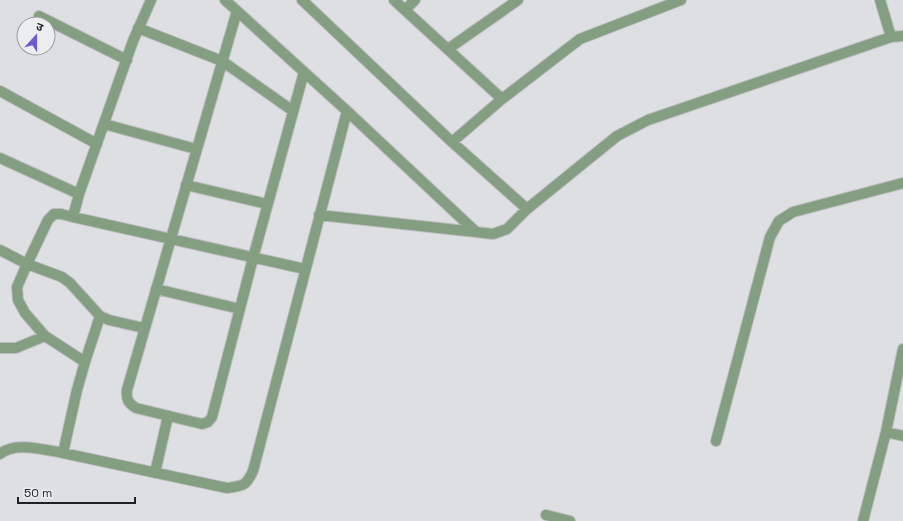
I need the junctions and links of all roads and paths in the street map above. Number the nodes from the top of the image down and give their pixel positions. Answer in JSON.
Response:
{"nodes":[{"id":1,"x":151,"y":0,"type":"edge"},
{"id":2,"x":225,"y":0,"type":"edge"},
{"id":3,"x":302,"y":0,"type":"edge"},
{"id":4,"x":394,"y":0,"type":"edge"},
{"id":5,"x":415,"y":0,"type":"edge"},
{"id":6,"x":518,"y":0,"type":"edge"},
{"id":7,"x":681,"y":0,"type":"edge"},
{"id":8,"x":880,"y":0,"type":"edge"},
{"id":9,"x":405,"y":10,"type":"junction"},
{"id":10,"x":237,"y":11,"type":"junction"},
{"id":11,"x":56,"y":24,"type":"edge"},
{"id":12,"x":138,"y":28,"type":"junction"},
{"id":13,"x":891,"y":36,"type":"junction"},
{"id":14,"x":903,"y":36,"type":"edge"},
{"id":15,"x":448,"y":49,"type":"junction"},
{"id":16,"x":127,"y":60,"type":"junction"},
{"id":17,"x":222,"y":61,"type":"junction"},
{"id":18,"x":304,"y":72,"type":"junction"},
{"id":19,"x":0,"y":91,"type":"edge"},
{"id":20,"x":502,"y":98,"type":"junction"},
{"id":21,"x":293,"y":111,"type":"junction"},
{"id":22,"x":347,"y":111,"type":"junction"},
{"id":23,"x":104,"y":124,"type":"junction"},
{"id":24,"x":452,"y":142,"type":"junction"},
{"id":25,"x":97,"y":144,"type":"junction"},
{"id":26,"x":196,"y":149,"type":"junction"},
{"id":27,"x":0,"y":158,"type":"edge"},
{"id":28,"x":903,"y":183,"type":"edge"},
{"id":29,"x":186,"y":185,"type":"junction"},
{"id":30,"x":79,"y":194,"type":"junction"},
{"id":31,"x":267,"y":204,"type":"junction"},
{"id":32,"x":527,"y":209,"type":"junction"},
{"id":33,"x":319,"y":215,"type":"junction"},
{"id":34,"x":73,"y":217,"type":"junction"},
{"id":35,"x":476,"y":232,"type":"junction"},
{"id":36,"x":170,"y":239,"type":"junction"},
{"id":37,"x":0,"y":250,"type":"edge"},
{"id":38,"x":253,"y":258,"type":"junction"},
{"id":39,"x":27,"y":264,"type":"junction"},
{"id":40,"x":305,"y":269,"type":"junction"},
{"id":41,"x":156,"y":289,"type":"junction"},
{"id":42,"x":240,"y":310,"type":"junction"},
{"id":43,"x":100,"y":316,"type":"junction"},
{"id":44,"x":144,"y":328,"type":"junction"},
{"id":45,"x":45,"y":336,"type":"junction"},
{"id":46,"x":0,"y":348,"type":"edge"},
{"id":47,"x":903,"y":349,"type":"edge"},
{"id":48,"x":85,"y":362,"type":"junction"},
{"id":49,"x":168,"y":416,"type":"junction"},
{"id":50,"x":886,"y":432,"type":"junction"},
{"id":51,"x":903,"y":436,"type":"edge"},
{"id":52,"x":716,"y":440,"type":"dead end"},
{"id":53,"x":63,"y":453,"type":"junction"},
{"id":54,"x":0,"y":454,"type":"edge"},
{"id":55,"x":155,"y":472,"type":"junction"},
{"id":56,"x":546,"y":515,"type":"dead end"},
{"id":57,"x":570,"y":521,"type":"edge"},
{"id":58,"x":863,"y":521,"type":"edge"}],
"edges":[{"from":1,"to":12,"type":"street"},
{"from":2,"to":10,"type":"street"},
{"from":3,"to":24,"type":"street"},
{"from":4,"to":9,"type":"street"},
{"from":5,"to":9,"type":"street"},
{"from":6,"to":15,"type":"street"},
{"from":7,"to":20,"type":"street"},
{"from":8,"to":13,"type":"street"},
{"from":9,"to":15,"type":"street"},
{"from":10,"to":17,"type":"street"},
{"from":10,"to":18,"type":"street"},
{"from":11,"to":16,"type":"street"},
{"from":12,"to":16,"type":"street"},
{"from":12,"to":17,"type":"street"},
{"from":13,"to":14,"type":"street"},
{"from":13,"to":32,"type":"street"},
{"from":15,"to":20,"type":"street"},
{"from":16,"to":23,"type":"street"},
{"from":17,"to":21,"type":"street"},
{"from":17,"to":26,"type":"street"},
{"from":18,"to":21,"type":"street"},
{"from":18,"to":22,"type":"street"},
{"from":19,"to":25,"type":"street"},
{"from":20,"to":24,"type":"street"},
{"from":21,"to":31,"type":"street"},
{"from":22,"to":33,"type":"street"},
{"from":22,"to":35,"type":"street"},
{"from":23,"to":25,"type":"street"},
{"from":23,"to":26,"type":"street"},
{"from":24,"to":32,"type":"street"},
{"from":25,"to":30,"type":"street"},
{"from":26,"to":29,"type":"street"},
{"from":27,"to":30,"type":"street"},
{"from":28,"to":52,"type":"street"},
{"from":29,"to":31,"type":"street"},
{"from":29,"to":36,"type":"street"},
{"from":30,"to":34,"type":"street"},
{"from":31,"to":38,"type":"street"},
{"from":32,"to":35,"type":"street"},
{"from":33,"to":35,"type":"street"},
{"from":33,"to":40,"type":"street"},
{"from":34,"to":36,"type":"street"},
{"from":34,"to":39,"type":"street"},
{"from":36,"to":38,"type":"street"},
{"from":36,"to":41,"type":"street"},
{"from":37,"to":39,"type":"street"},
{"from":38,"to":40,"type":"street"},
{"from":38,"to":42,"type":"street"},
{"from":39,"to":43,"type":"street"},
{"from":39,"to":45,"type":"street"},
{"from":40,"to":55,"type":"street"},
{"from":41,"to":42,"type":"street"},
{"from":41,"to":44,"type":"street"},
{"from":42,"to":49,"type":"street"},
{"from":43,"to":44,"type":"street"},
{"from":43,"to":48,"type":"street"},
{"from":44,"to":49,"type":"street"},
{"from":45,"to":46,"type":"street"},
{"from":45,"to":48,"type":"street"},
{"from":47,"to":50,"type":"street"},
{"from":48,"to":53,"type":"street"},
{"from":49,"to":55,"type":"street"},
{"from":50,"to":51,"type":"street"},
{"from":50,"to":58,"type":"street"},
{"from":53,"to":54,"type":"street"},
{"from":53,"to":55,"type":"street"},
{"from":56,"to":57,"type":"street"}]}
